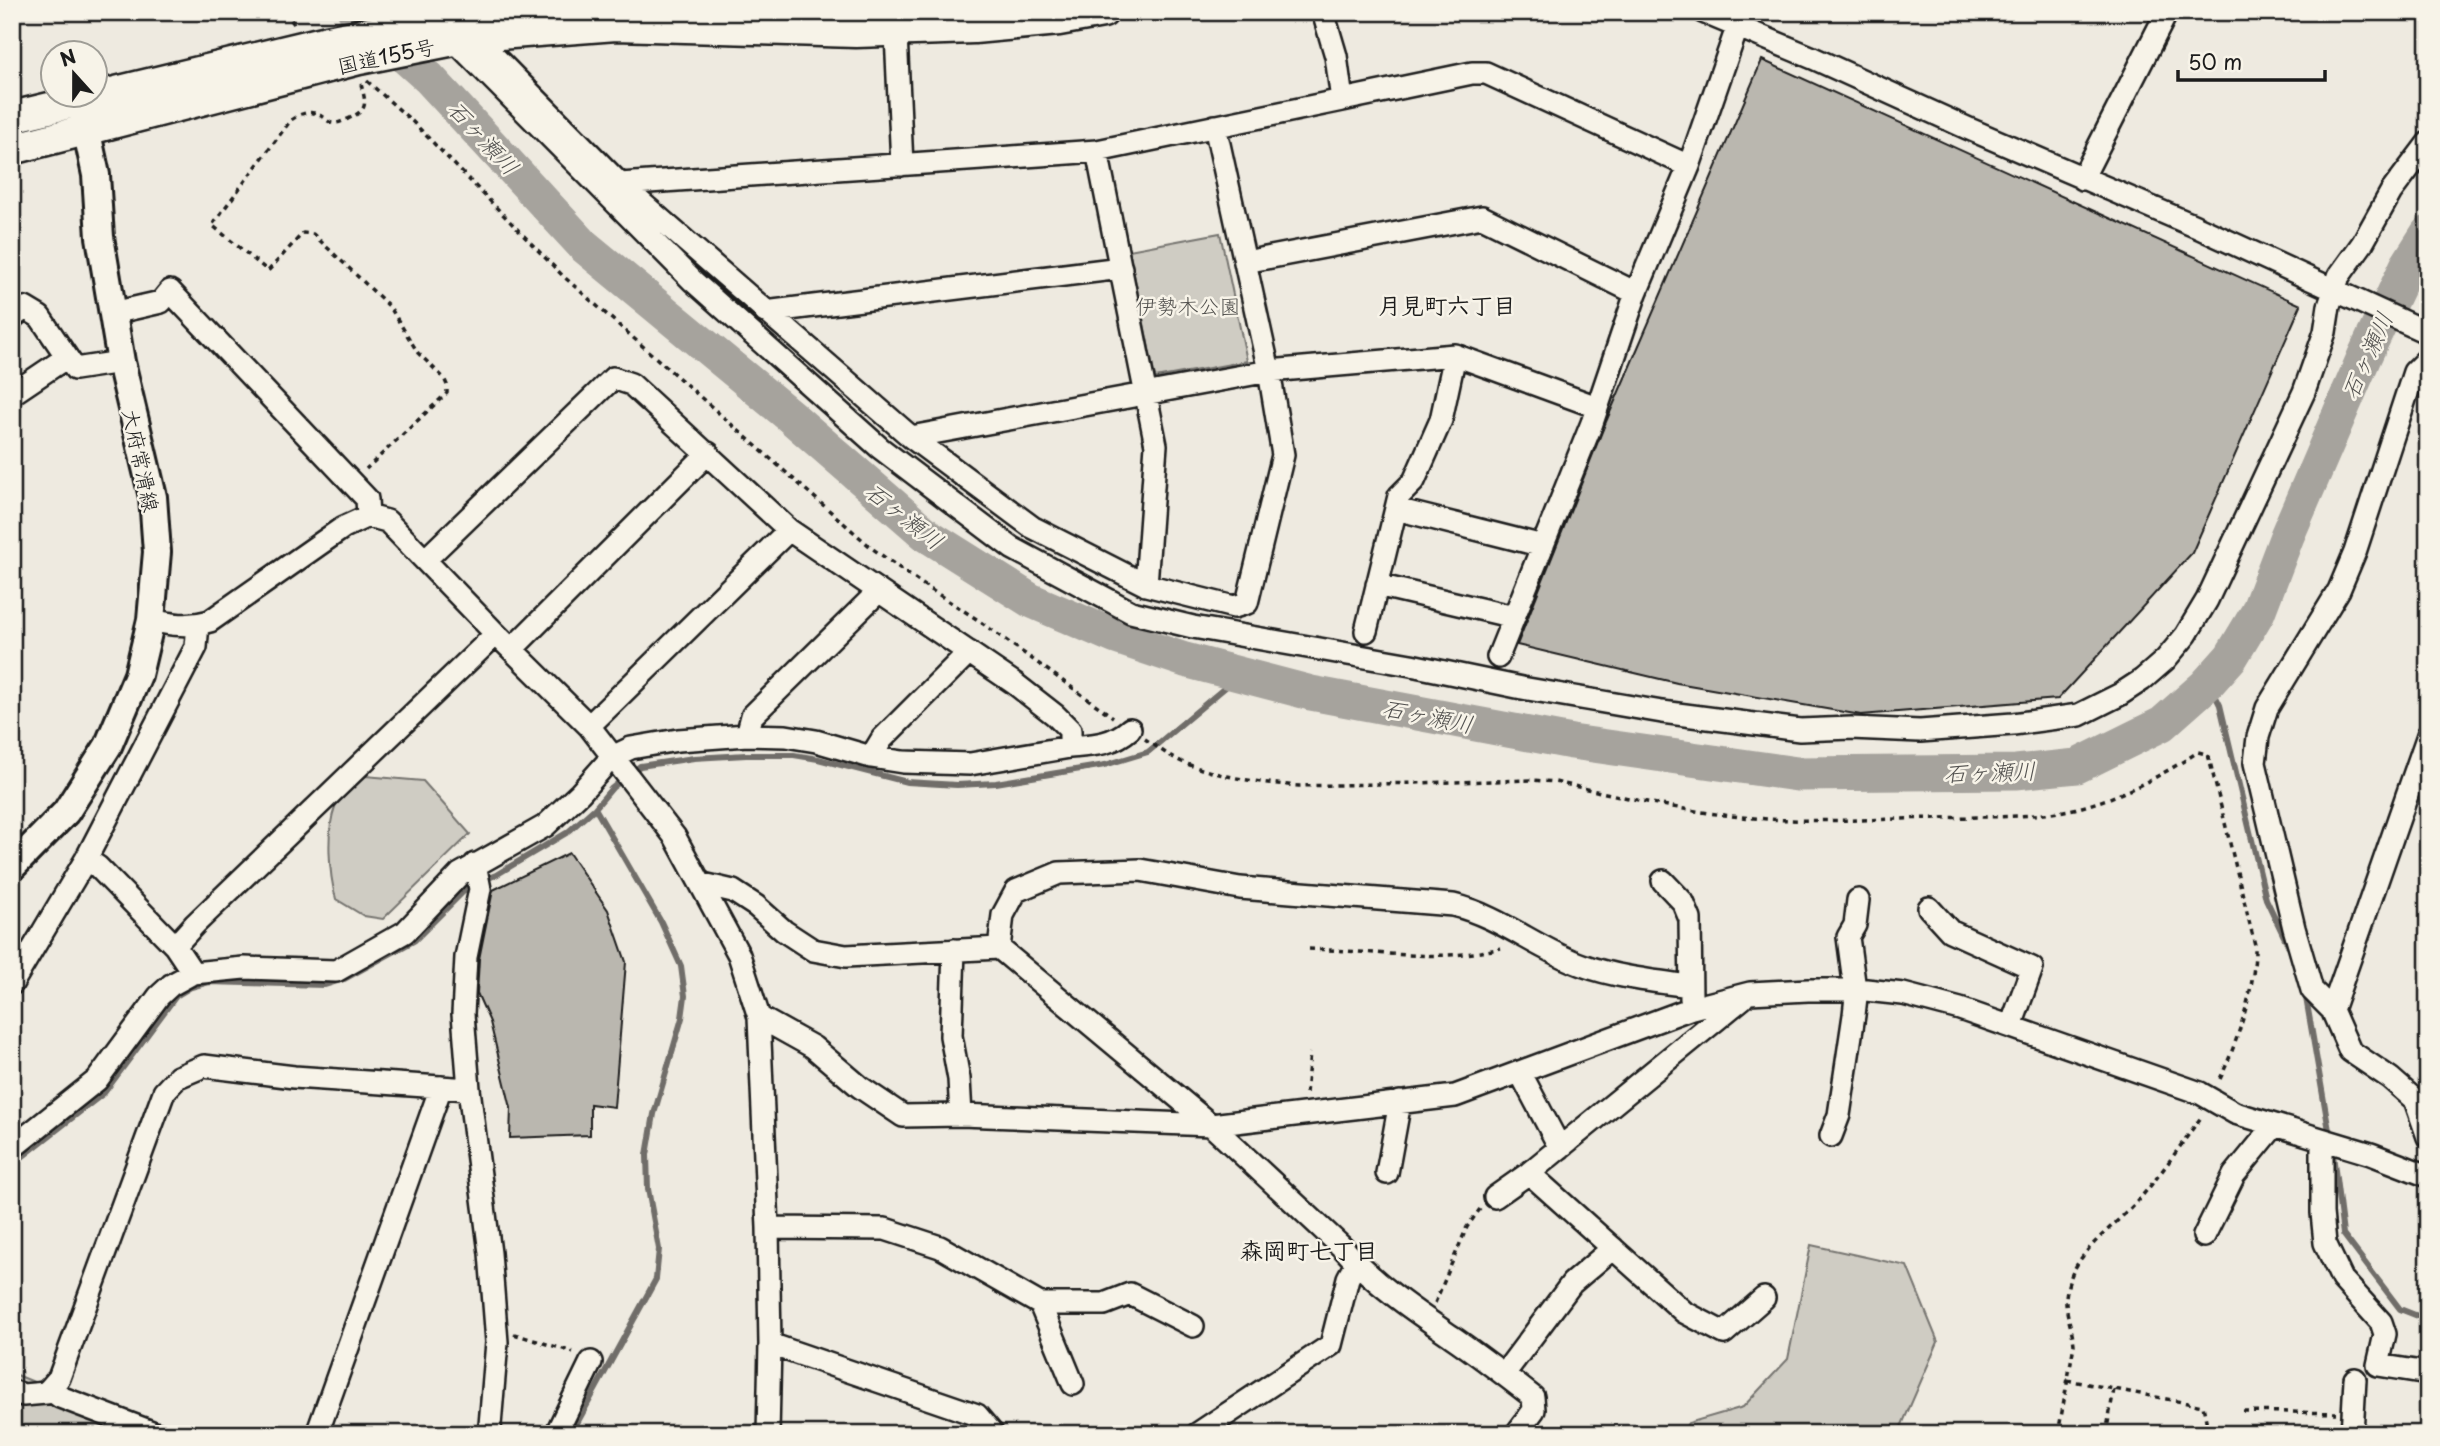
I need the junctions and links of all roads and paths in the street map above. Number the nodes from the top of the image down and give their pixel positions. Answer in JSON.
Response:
{"nodes":[{"id":1,"x":492,"y":12,"type":"edge"},
{"id":2,"x":1103,"y":12,"type":"edge"},
{"id":3,"x":1323,"y":12,"type":"edge"},
{"id":4,"x":1703,"y":12,"type":"edge"},
{"id":5,"x":2167,"y":12,"type":"edge"},
{"id":6,"x":1732,"y":21,"type":"edge"},
{"id":7,"x":896,"y":22,"type":"edge"},
{"id":8,"x":446,"y":29,"type":"edge"},
{"id":9,"x":1342,"y":100,"type":"junction"},
{"id":10,"x":83,"y":115,"type":"junction"},
{"id":11,"x":12,"y":117,"type":"edge"},
{"id":12,"x":1215,"y":126,"type":"junction"},
{"id":13,"x":2428,"y":143,"type":"edge"},
{"id":14,"x":12,"y":149,"type":"edge"},
{"id":15,"x":1097,"y":151,"type":"junction"},
{"id":16,"x":902,"y":166,"type":"junction"},
{"id":17,"x":1689,"y":166,"type":"junction"},
{"id":18,"x":2082,"y":179,"type":"junction"},
{"id":19,"x":620,"y":184,"type":"junction"},
{"id":20,"x":1245,"y":262,"type":"junction"},
{"id":21,"x":1121,"y":268,"type":"junction"},
{"id":22,"x":1636,"y":293,"type":"junction"},
{"id":23,"x":2339,"y":294,"type":"junction"},
{"id":24,"x":765,"y":312,"type":"junction"},
{"id":25,"x":113,"y":313,"type":"junction"},
{"id":26,"x":12,"y":318,"type":"edge"},
{"id":27,"x":2428,"y":333,"type":"edge"},
{"id":28,"x":1455,"y":355,"type":"junction"},
{"id":29,"x":67,"y":357,"type":"junction"},
{"id":30,"x":2428,"y":358,"type":"edge"},
{"id":31,"x":121,"y":362,"type":"junction"},
{"id":32,"x":1269,"y":371,"type":"junction"},
{"id":33,"x":1147,"y":392,"type":"junction"},
{"id":34,"x":12,"y":394,"type":"edge"},
{"id":35,"x":1597,"y":407,"type":"junction"},
{"id":36,"x":911,"y":437,"type":"junction"},
{"id":37,"x":708,"y":453,"type":"junction"},
{"id":38,"x":1396,"y":509,"type":"junction"},
{"id":39,"x":368,"y":516,"type":"junction"},
{"id":40,"x":789,"y":530,"type":"junction"},
{"id":41,"x":1543,"y":546,"type":"junction"},
{"id":42,"x":425,"y":560,"type":"junction"},
{"id":43,"x":1377,"y":584,"type":"junction"},
{"id":44,"x":1146,"y":585,"type":"junction"},
{"id":45,"x":879,"y":591,"type":"junction"},
{"id":46,"x":1514,"y":617,"type":"junction"},
{"id":47,"x":151,"y":620,"type":"junction"},
{"id":48,"x":198,"y":624,"type":"junction"},
{"id":49,"x":1366,"y":631,"type":"dead end"},
{"id":50,"x":496,"y":634,"type":"junction"},
{"id":51,"x":512,"y":649,"type":"junction"},
{"id":52,"x":969,"y":652,"type":"junction"},
{"id":53,"x":1498,"y":657,"type":"dead end"},
{"id":54,"x":589,"y":726,"type":"junction"},
{"id":55,"x":1129,"y":729,"type":"dead end"},
{"id":56,"x":747,"y":735,"type":"junction"},
{"id":57,"x":2428,"y":735,"type":"edge"},
{"id":58,"x":1070,"y":747,"type":"junction"},
{"id":59,"x":871,"y":757,"type":"junction"},
{"id":60,"x":615,"y":762,"type":"junction"},
{"id":61,"x":2421,"y":776,"type":"edge"},
{"id":62,"x":86,"y":859,"type":"junction"},
{"id":63,"x":475,"y":864,"type":"junction"},
{"id":64,"x":12,"y":867,"type":"edge"},
{"id":65,"x":1663,"y":881,"type":"dead end"},
{"id":66,"x":702,"y":884,"type":"junction"},
{"id":67,"x":1858,"y":900,"type":"dead end"},
{"id":68,"x":1929,"y":908,"type":"dead end"},
{"id":69,"x":1520,"y":935,"type":"junction"},
{"id":70,"x":174,"y":947,"type":"junction"},
{"id":71,"x":999,"y":948,"type":"junction"},
{"id":72,"x":954,"y":950,"type":"junction"},
{"id":73,"x":1309,"y":950,"type":"dead end"},
{"id":74,"x":193,"y":973,"type":"junction"},
{"id":75,"x":12,"y":984,"type":"edge"},
{"id":76,"x":1689,"y":986,"type":"junction"},
{"id":77,"x":1855,"y":990,"type":"junction"},
{"id":78,"x":1750,"y":993,"type":"junction"},
{"id":79,"x":1692,"y":1008,"type":"junction"},
{"id":80,"x":2332,"y":1010,"type":"junction"},
{"id":81,"x":760,"y":1017,"type":"junction"},
{"id":82,"x":2011,"y":1026,"type":"junction"},
{"id":83,"x":1310,"y":1053,"type":"dead end"},
{"id":84,"x":1521,"y":1074,"type":"junction"},
{"id":85,"x":441,"y":1087,"type":"junction"},
{"id":86,"x":469,"y":1089,"type":"junction"},
{"id":87,"x":2210,"y":1100,"type":"junction"},
{"id":88,"x":1400,"y":1102,"type":"junction"},
{"id":89,"x":2424,"y":1109,"type":"edge"},
{"id":90,"x":1303,"y":1113,"type":"junction"},
{"id":91,"x":961,"y":1115,"type":"junction"},
{"id":92,"x":1211,"y":1125,"type":"junction"},
{"id":93,"x":2275,"y":1125,"type":"junction"},
{"id":94,"x":1831,"y":1136,"type":"dead end"},
{"id":95,"x":2428,"y":1137,"type":"edge"},
{"id":96,"x":2322,"y":1140,"type":"junction"},
{"id":97,"x":12,"y":1148,"type":"edge"},
{"id":98,"x":1560,"y":1148,"type":"junction"},
{"id":99,"x":1387,"y":1173,"type":"dead end"},
{"id":100,"x":1529,"y":1173,"type":"junction"},
{"id":101,"x":2428,"y":1176,"type":"edge"},
{"id":102,"x":1495,"y":1197,"type":"joint"},
{"id":103,"x":768,"y":1228,"type":"junction"},
{"id":104,"x":2204,"y":1236,"type":"dead end"},
{"id":105,"x":1613,"y":1248,"type":"junction"},
{"id":106,"x":1356,"y":1264,"type":"junction"},
{"id":107,"x":1764,"y":1298,"type":"dead end"},
{"id":108,"x":1040,"y":1304,"type":"junction"},
{"id":109,"x":1428,"y":1321,"type":"junction"},
{"id":110,"x":1193,"y":1326,"type":"dead end"},
{"id":111,"x":496,"y":1329,"type":"junction"},
{"id":112,"x":770,"y":1344,"type":"junction"},
{"id":113,"x":591,"y":1362,"type":"joint"},
{"id":114,"x":2428,"y":1373,"type":"edge"},
{"id":115,"x":1504,"y":1374,"type":"junction"},
{"id":116,"x":2355,"y":1379,"type":"dead end"},
{"id":117,"x":2067,"y":1380,"type":"junction"},
{"id":118,"x":1073,"y":1384,"type":"dead end"},
{"id":119,"x":49,"y":1389,"type":"junction"},
{"id":120,"x":2114,"y":1389,"type":"junction"},
{"id":121,"x":12,"y":1391,"type":"edge"},
{"id":122,"x":2243,"y":1410,"type":"dead end"},
{"id":123,"x":2353,"y":1424,"type":"edge"},
{"id":124,"x":157,"y":1434,"type":"edge"},
{"id":125,"x":317,"y":1434,"type":"edge"},
{"id":126,"x":491,"y":1434,"type":"edge"},
{"id":127,"x":556,"y":1434,"type":"edge"},
{"id":128,"x":768,"y":1434,"type":"edge"},
{"id":129,"x":993,"y":1434,"type":"edge"},
{"id":130,"x":1197,"y":1434,"type":"edge"},
{"id":131,"x":1516,"y":1434,"type":"edge"},
{"id":132,"x":2058,"y":1434,"type":"edge"},
{"id":133,"x":2106,"y":1434,"type":"edge"},
{"id":134,"x":2209,"y":1434,"type":"edge"}],
"edges":[{"from":1,"to":8,"type":"highway","name":"国道155号"},
{"from":2,"to":7,"type":"highway","name":"国道155号"},
{"from":3,"to":9,"type":"street"},
{"from":4,"to":6,"type":"street"},
{"from":5,"to":18,"type":"street"},
{"from":6,"to":17,"type":"street"},
{"from":6,"to":18,"type":"street"},
{"from":7,"to":8,"type":"highway","name":"国道155号"},
{"from":7,"to":16,"type":"street"},
{"from":8,"to":10,"type":"highway","name":"国道155号"},
{"from":8,"to":10,"type":"highway","name":"国道155号"},
{"from":8,"to":19,"type":"street"},
{"from":8,"to":23,"type":"street"},
{"from":9,"to":12,"type":"street"},
{"from":9,"to":17,"type":"street"},
{"from":10,"to":11,"type":"highway","name":"国道155号"},
{"from":10,"to":14,"type":"highway","name":"国道155号"},
{"from":10,"to":25,"type":"main road","name":"大府常滑線"},
{"from":12,"to":15,"type":"street"},
{"from":12,"to":20,"type":"street"},
{"from":13,"to":23,"type":"street"},
{"from":15,"to":16,"type":"street"},
{"from":15,"to":21,"type":"street"},
{"from":16,"to":19,"type":"street"},
{"from":17,"to":22,"type":"street"},
{"from":18,"to":23,"type":"street"},
{"from":19,"to":24,"type":"street"},
{"from":20,"to":22,"type":"street"},
{"from":20,"to":32,"type":"street"},
{"from":21,"to":24,"type":"street"},
{"from":21,"to":33,"type":"street"},
{"from":22,"to":35,"type":"street"},
{"from":23,"to":27,"type":"street"},
{"from":24,"to":36,"type":"street"},
{"from":25,"to":31,"type":"main road","name":"大府常滑線"},
{"from":25,"to":39,"type":"street"},
{"from":26,"to":29,"type":"street"},
{"from":28,"to":32,"type":"street"},
{"from":28,"to":35,"type":"street"},
{"from":28,"to":38,"type":"street"},
{"from":29,"to":31,"type":"street"},
{"from":29,"to":34,"type":"street"},
{"from":30,"to":80,"type":"street"},
{"from":31,"to":47,"type":"main road","name":"大府常滑線"},
{"from":32,"to":33,"type":"street"},
{"from":32,"to":44,"type":"street"},
{"from":33,"to":36,"type":"street"},
{"from":33,"to":44,"type":"street"},
{"from":35,"to":41,"type":"street"},
{"from":36,"to":44,"type":"street"},
{"from":37,"to":40,"type":"street"},
{"from":37,"to":42,"type":"street"},
{"from":37,"to":51,"type":"street"},
{"from":38,"to":41,"type":"street"},
{"from":38,"to":43,"type":"street"},
{"from":39,"to":42,"type":"street"},
{"from":39,"to":48,"type":"street"},
{"from":40,"to":45,"type":"street"},
{"from":40,"to":54,"type":"street"},
{"from":41,"to":46,"type":"street"},
{"from":42,"to":50,"type":"street"},
{"from":43,"to":46,"type":"street"},
{"from":43,"to":49,"type":"street"},
{"from":45,"to":52,"type":"street"},
{"from":45,"to":56,"type":"street"},
{"from":46,"to":53,"type":"street"},
{"from":47,"to":48,"type":"street"},
{"from":47,"to":64,"type":"main road","name":"大府常滑線"},
{"from":48,"to":62,"type":"street"},
{"from":50,"to":51,"type":"street"},
{"from":50,"to":70,"type":"street"},
{"from":51,"to":54,"type":"street"},
{"from":52,"to":58,"type":"street"},
{"from":52,"to":59,"type":"street"},
{"from":54,"to":60,"type":"street"},
{"from":55,"to":58,"type":"street"},
{"from":56,"to":59,"type":"street"},
{"from":56,"to":60,"type":"street"},
{"from":57,"to":61,"type":"street"},
{"from":58,"to":59,"type":"street"},
{"from":60,"to":63,"type":"street"},
{"from":60,"to":66,"type":"street"},
{"from":61,"to":80,"type":"street"},
{"from":62,"to":70,"type":"street"},
{"from":62,"to":75,"type":"street"},
{"from":63,"to":74,"type":"street"},
{"from":63,"to":86,"type":"street"},
{"from":65,"to":76,"type":"street"},
{"from":66,"to":72,"type":"street"},
{"from":66,"to":81,"type":"street"},
{"from":67,"to":77,"type":"street"},
{"from":68,"to":82,"type":"street"},
{"from":69,"to":71,"type":"street"},
{"from":69,"to":73,"type":"path"},
{"from":69,"to":76,"type":"street"},
{"from":70,"to":74,"type":"street"},
{"from":71,"to":72,"type":"street"},
{"from":71,"to":92,"type":"street"},
{"from":72,"to":91,"type":"street"},
{"from":74,"to":97,"type":"street"},
{"from":76,"to":79,"type":"street"},
{"from":77,"to":78,"type":"street"},
{"from":77,"to":82,"type":"street"},
{"from":77,"to":94,"type":"street"},
{"from":78,"to":79,"type":"street"},
{"from":78,"to":98,"type":"street"},
{"from":79,"to":84,"type":"street"},
{"from":80,"to":89,"type":"street"},
{"from":81,"to":91,"type":"street"},
{"from":81,"to":103,"type":"street"},
{"from":82,"to":87,"type":"street"},
{"from":83,"to":90,"type":"path"},
{"from":84,"to":88,"type":"street"},
{"from":84,"to":98,"type":"street"},
{"from":85,"to":86,"type":"street"},
{"from":85,"to":119,"type":"street"},
{"from":85,"to":125,"type":"street"},
{"from":86,"to":111,"type":"street"},
{"from":87,"to":93,"type":"street"},
{"from":87,"to":117,"type":"path"},
{"from":88,"to":90,"type":"street"},
{"from":88,"to":99,"type":"street"},
{"from":89,"to":95,"type":"street"},
{"from":90,"to":92,"type":"street"},
{"from":91,"to":92,"type":"street"},
{"from":92,"to":106,"type":"street"},
{"from":93,"to":96,"type":"street"},
{"from":93,"to":104,"type":"street"},
{"from":96,"to":101,"type":"street"},
{"from":96,"to":114,"type":"street"},
{"from":98,"to":100,"type":"street"},
{"from":100,"to":102,"type":"street"},
{"from":100,"to":105,"type":"street"},
{"from":102,"to":109,"type":"path"},
{"from":103,"to":108,"type":"street"},
{"from":103,"to":112,"type":"street"},
{"from":105,"to":107,"type":"street"},
{"from":105,"to":115,"type":"street"},
{"from":106,"to":109,"type":"street"},
{"from":106,"to":130,"type":"street"},
{"from":108,"to":110,"type":"street"},
{"from":108,"to":118,"type":"street"},
{"from":109,"to":115,"type":"street"},
{"from":111,"to":113,"type":"path"},
{"from":111,"to":126,"type":"street"},
{"from":112,"to":128,"type":"street"},
{"from":112,"to":129,"type":"street"},
{"from":113,"to":127,"type":"street"},
{"from":115,"to":131,"type":"street"},
{"from":116,"to":123,"type":"street"},
{"from":117,"to":120,"type":"path"},
{"from":117,"to":132,"type":"path"},
{"from":119,"to":121,"type":"street"},
{"from":119,"to":124,"type":"street"},
{"from":120,"to":133,"type":"path"},
{"from":120,"to":134,"type":"path"},
{"from":122,"to":123,"type":"path"}]}
